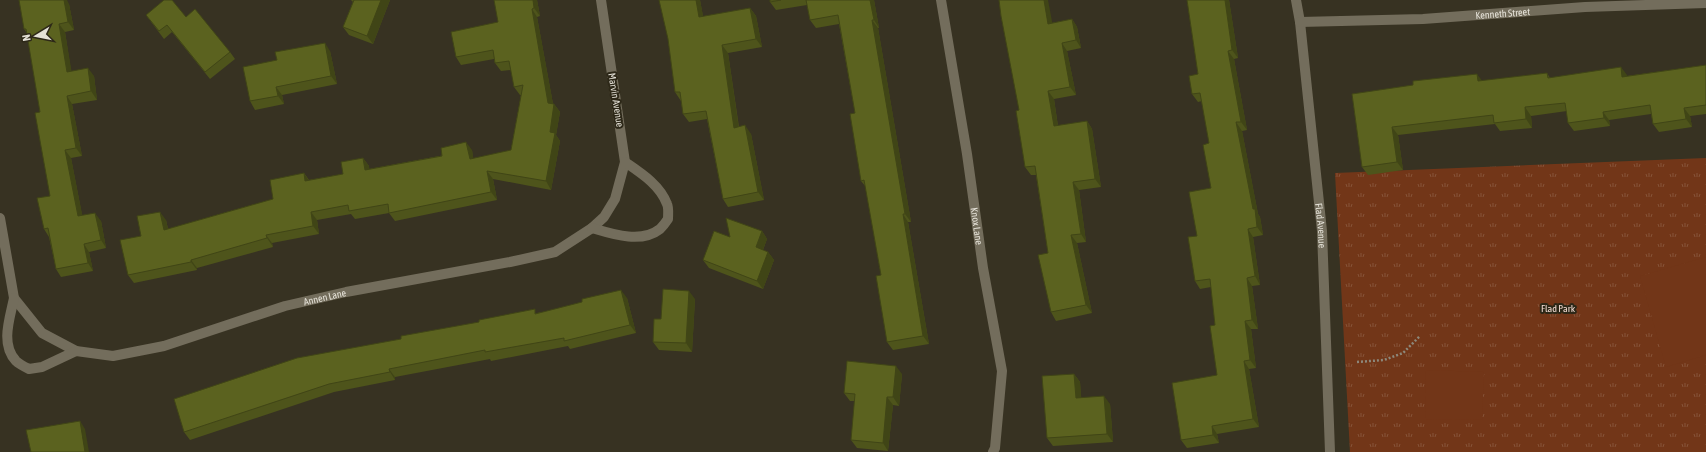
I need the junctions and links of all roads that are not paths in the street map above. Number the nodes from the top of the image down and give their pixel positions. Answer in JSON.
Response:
{"nodes":[{"id":1,"x":601,"y":0,"type":"edge"},
{"id":2,"x":941,"y":0,"type":"edge"},
{"id":3,"x":1296,"y":0,"type":"edge"},
{"id":4,"x":1706,"y":3,"type":"edge"},
{"id":5,"x":1300,"y":22,"type":"junction"},
{"id":6,"x":626,"y":162,"type":"junction"},
{"id":7,"x":615,"y":199,"type":"joint"},
{"id":8,"x":0,"y":218,"type":"edge"},
{"id":9,"x":592,"y":228,"type":"junction"},
{"id":10,"x":14,"y":298,"type":"junction"},
{"id":11,"x":76,"y":351,"type":"junction"},
{"id":12,"x":993,"y":452,"type":"edge"},
{"id":13,"x":1330,"y":452,"type":"edge"}],
"edges":[{"from":1,"to":6,"type":"street","name":"Marvin Avenue"},
{"from":2,"to":12,"type":"street","name":"Knox Lane"},
{"from":3,"to":5,"type":"street","name":"Flad Avenue"},
{"from":4,"to":5,"type":"street","name":"Kenneth Street"},
{"from":5,"to":13,"type":"street","name":"Flad Avenue"},
{"from":6,"to":7,"type":"street","name":"Marvin Avenue"},
{"from":6,"to":9,"type":"street"},
{"from":7,"to":9,"type":"street","name":"Annen Lane"},
{"from":8,"to":10,"type":"street"},
{"from":9,"to":11,"type":"street","name":"Annen Lane"},
{"from":10,"to":11,"type":"street","name":"Annen Lane"},
{"from":10,"to":11,"type":"street"}]}
